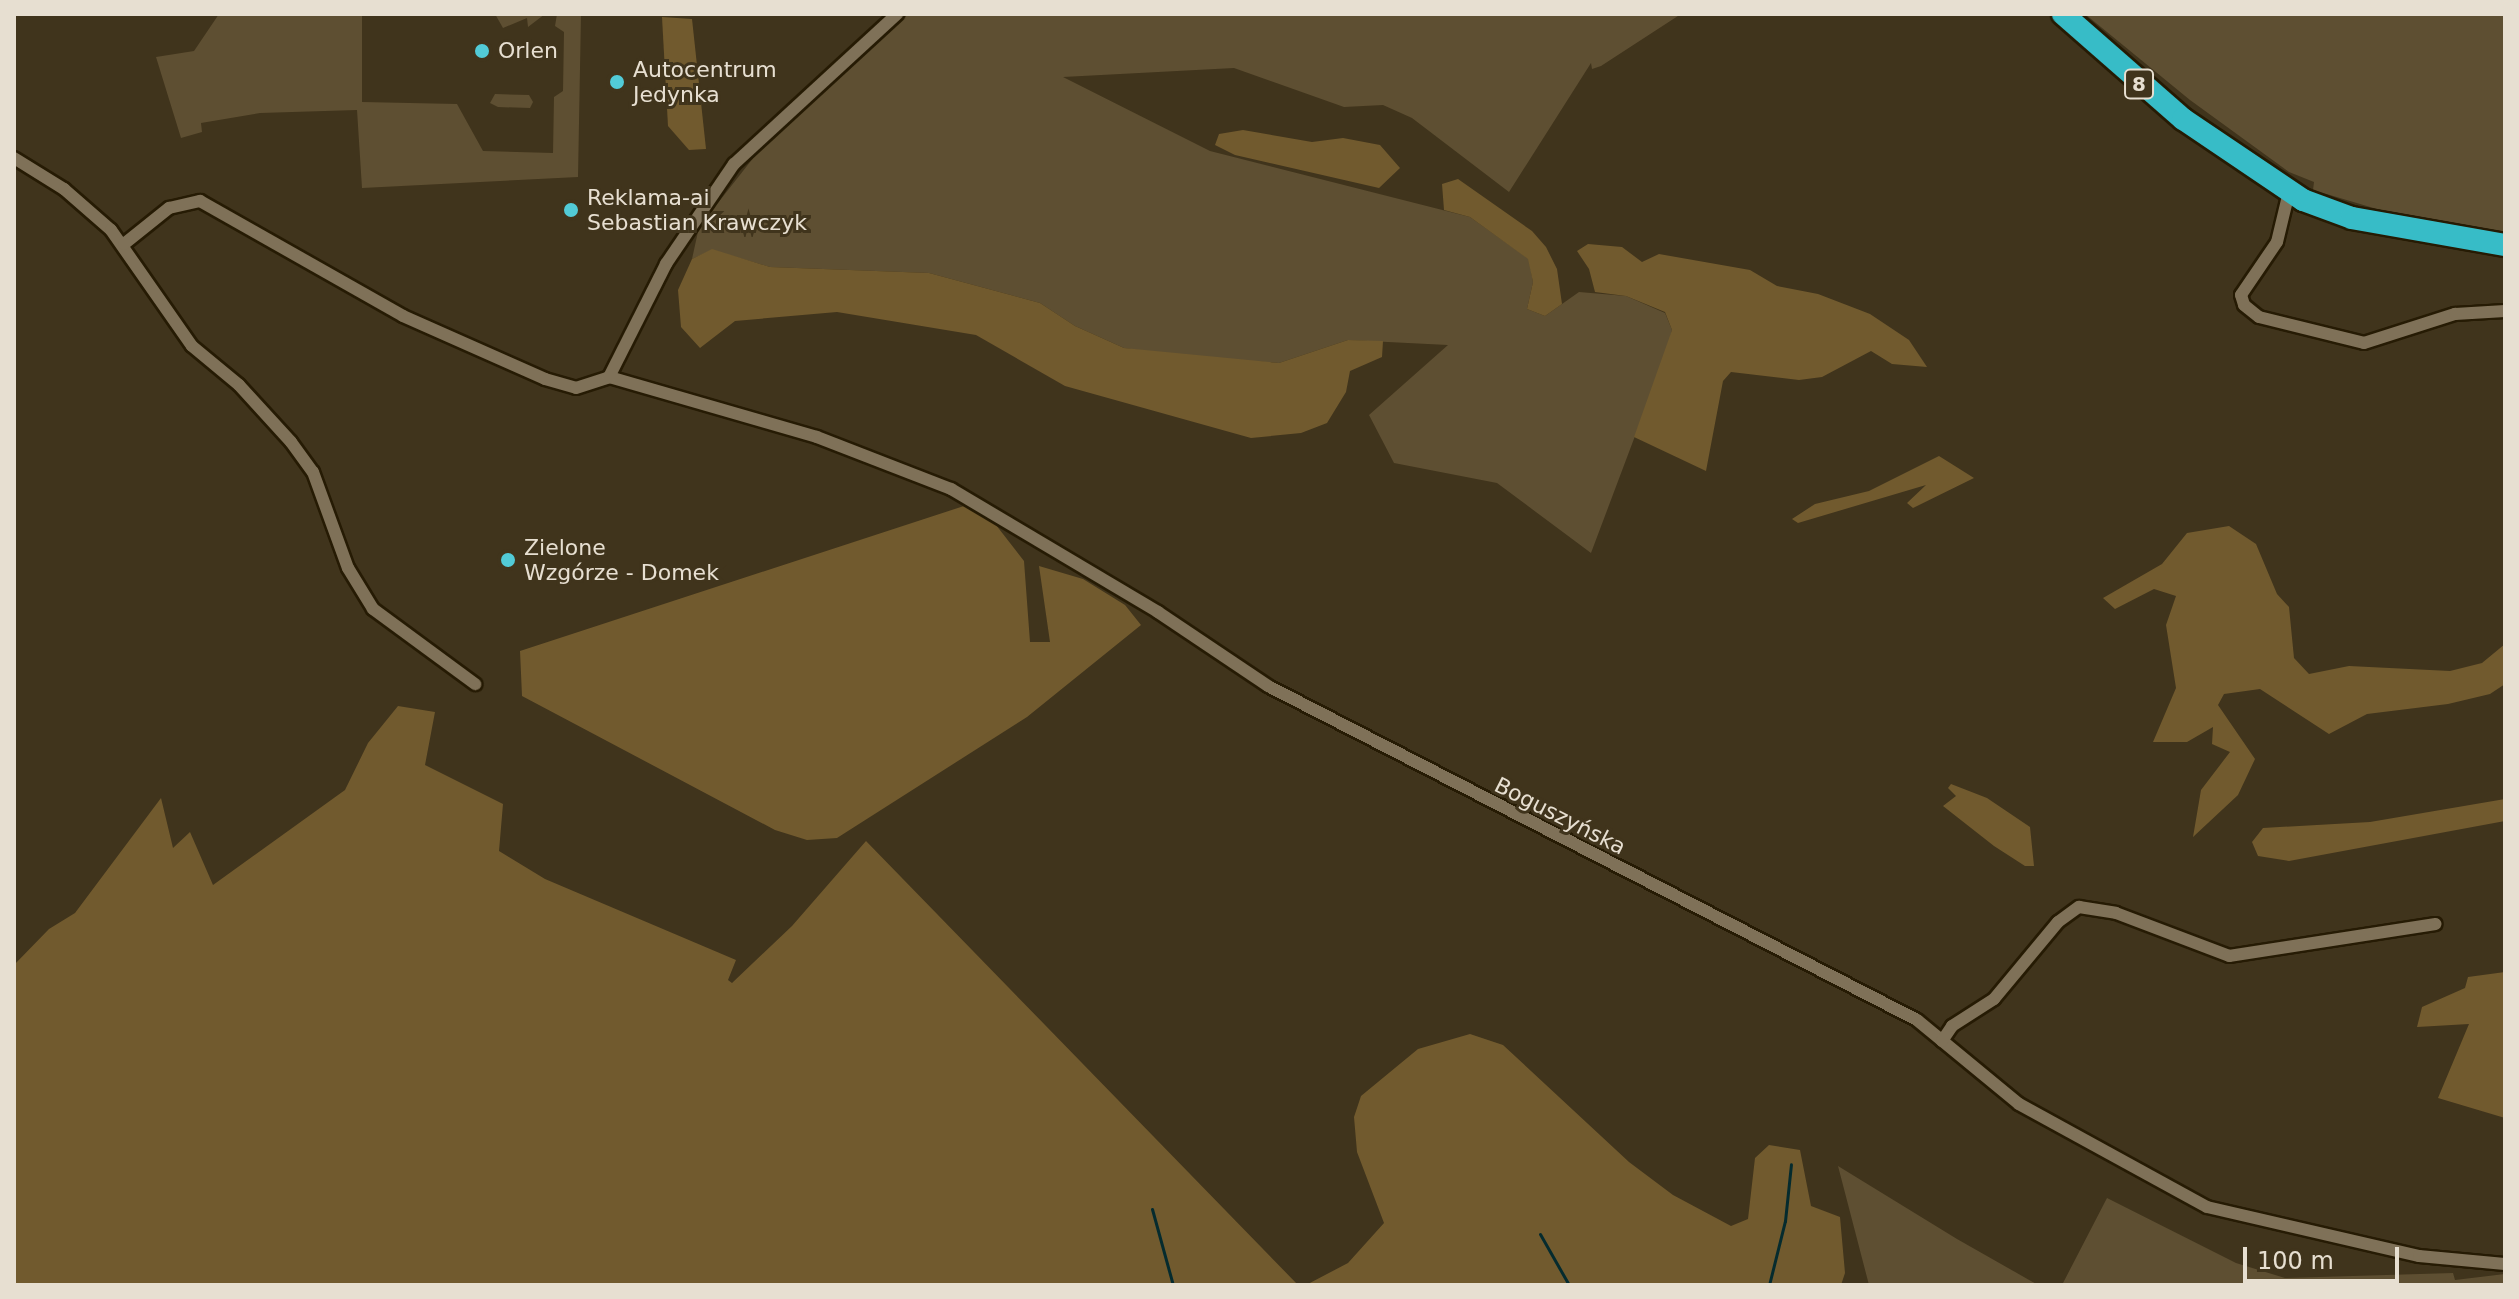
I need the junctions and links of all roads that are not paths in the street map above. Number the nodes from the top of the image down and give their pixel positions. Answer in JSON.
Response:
{"nodes":[{"id":1,"x":897,"y":14,"type":"edge"},
{"id":2,"x":2063,"y":14,"type":"edge"},
{"id":3,"x":14,"y":158,"type":"edge"},
{"id":4,"x":2289,"y":192,"type":"junction"},
{"id":5,"x":124,"y":244,"type":"junction"},
{"id":6,"x":2505,"y":245,"type":"edge"},
{"id":7,"x":2505,"y":311,"type":"edge"},
{"id":8,"x":609,"y":377,"type":"junction"},
{"id":9,"x":475,"y":684,"type":"dead end"},
{"id":10,"x":2436,"y":924,"type":"dead end"},
{"id":11,"x":1942,"y":1041,"type":"junction"},
{"id":12,"x":2505,"y":1264,"type":"edge"}],
"edges":[{"from":1,"to":8,"type":"street"},
{"from":2,"to":4,"type":"highway","number":"8"},
{"from":3,"to":5,"type":"street"},
{"from":4,"to":6,"type":"highway","number":"8"},
{"from":4,"to":7,"type":"street"},
{"from":5,"to":8,"type":"street"},
{"from":5,"to":9,"type":"street"},
{"from":8,"to":11,"type":"street","name":"Boguszyńska"},
{"from":10,"to":11,"type":"street"},
{"from":11,"to":12,"type":"street","name":"Boguszyńska"}]}
